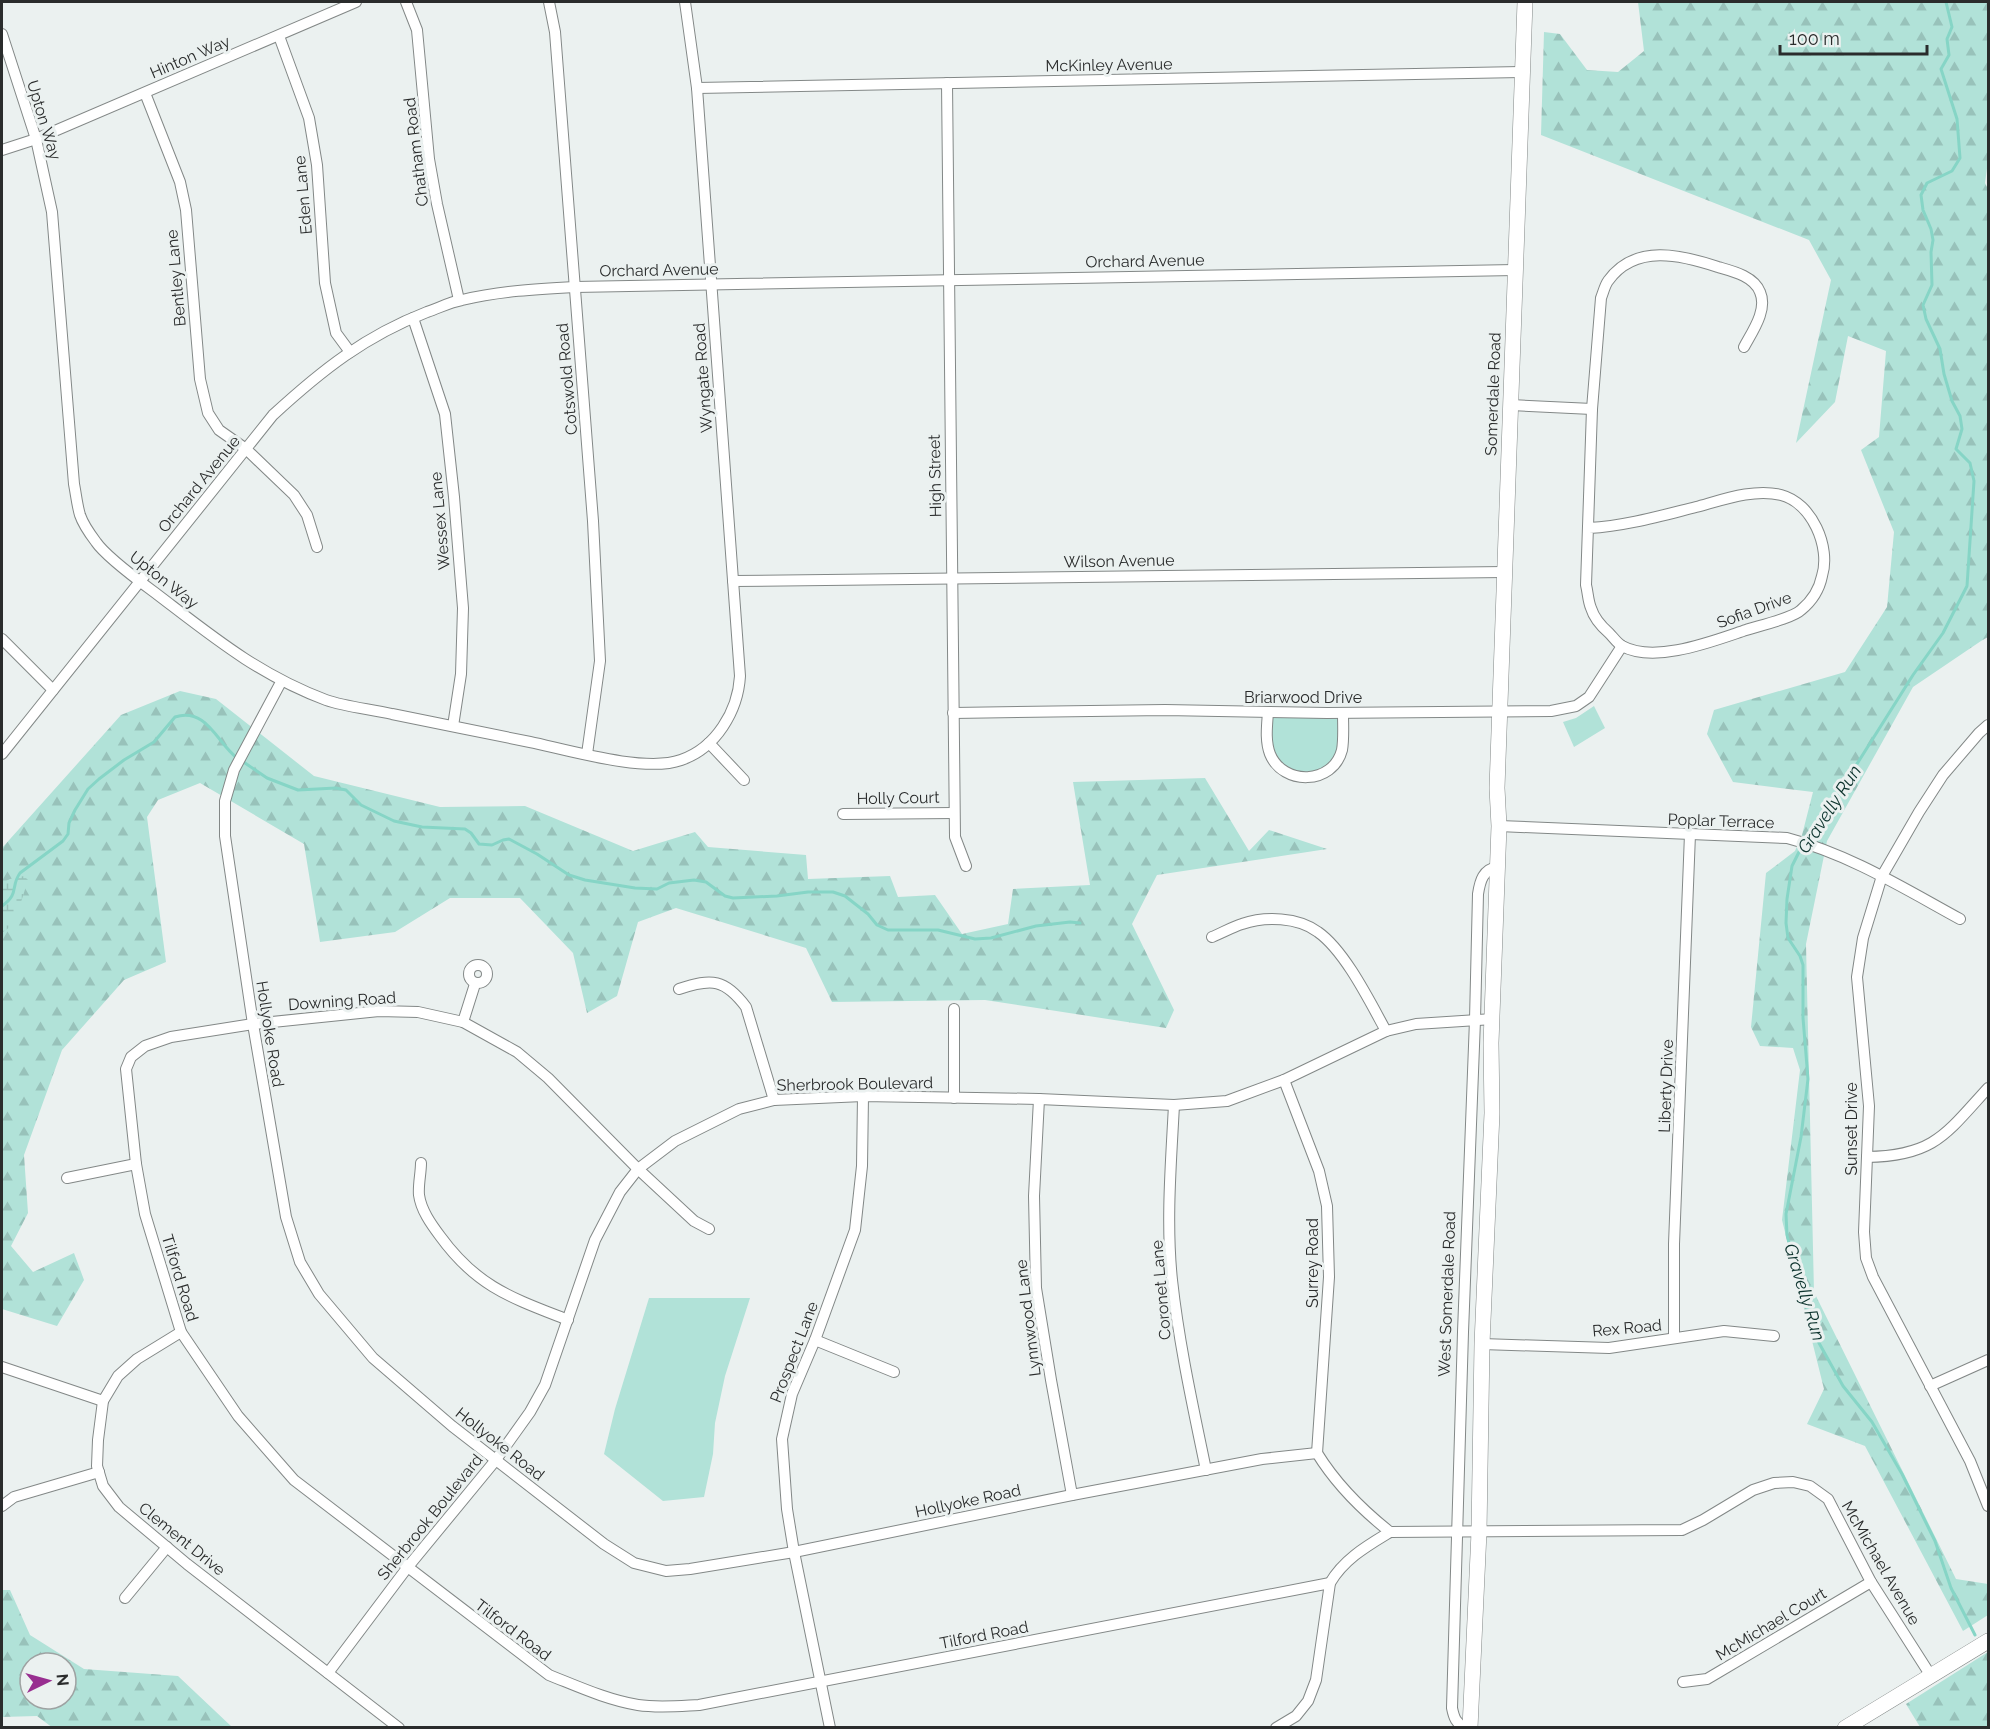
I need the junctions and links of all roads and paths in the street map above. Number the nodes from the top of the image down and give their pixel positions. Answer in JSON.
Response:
{"nodes":[{"id":1,"x":356,"y":2,"type":"edge"},
{"id":2,"x":406,"y":2,"type":"edge"},
{"id":3,"x":549,"y":2,"type":"edge"},
{"id":4,"x":684,"y":2,"type":"edge"},
{"id":5,"x":1525,"y":2,"type":"edge"},
{"id":6,"x":2,"y":34,"type":"edge"},
{"id":7,"x":279,"y":36,"type":"junction"},
{"id":8,"x":1521,"y":72,"type":"junction"},
{"id":9,"x":947,"y":83,"type":"junction"},
{"id":10,"x":697,"y":88,"type":"junction"},
{"id":11,"x":145,"y":93,"type":"junction"},
{"id":12,"x":36,"y":140,"type":"junction"},
{"id":13,"x":2,"y":150,"type":"edge"},
{"id":14,"x":1515,"y":270,"type":"junction"},
{"id":15,"x":948,"y":280,"type":"junction"},
{"id":16,"x":711,"y":284,"type":"junction"},
{"id":17,"x":575,"y":286,"type":"junction"},
{"id":18,"x":459,"y":300,"type":"junction"},
{"id":19,"x":413,"y":318,"type":"junction"},
{"id":20,"x":1744,"y":347,"type":"dead end"},
{"id":21,"x":350,"y":352,"type":"junction"},
{"id":22,"x":1511,"y":405,"type":"junction"},
{"id":23,"x":1592,"y":408,"type":"junction"},
{"id":24,"x":246,"y":449,"type":"junction"},
{"id":25,"x":1589,"y":528,"type":"junction"},
{"id":26,"x":316,"y":547,"type":"dead end"},
{"id":27,"x":1505,"y":572,"type":"junction"},
{"id":28,"x":952,"y":578,"type":"junction"},
{"id":29,"x":139,"y":581,"type":"junction"},
{"id":30,"x":733,"y":581,"type":"junction"},
{"id":31,"x":2,"y":639,"type":"edge"},
{"id":32,"x":1622,"y":646,"type":"junction"},
{"id":33,"x":281,"y":682,"type":"junction"},
{"id":34,"x":53,"y":690,"type":"junction"},
{"id":35,"x":1268,"y":712,"type":"junction"},
{"id":36,"x":1500,"y":712,"type":"junction"},
{"id":37,"x":953,"y":713,"type":"junction"},
{"id":38,"x":1343,"y":713,"type":"junction"},
{"id":39,"x":1989,"y":725,"type":"edge"},
{"id":40,"x":453,"y":726,"type":"junction"},
{"id":41,"x":708,"y":743,"type":"junction"},
{"id":42,"x":2,"y":754,"type":"edge"},
{"id":43,"x":587,"y":754,"type":"junction"},
{"id":44,"x":744,"y":780,"type":"dead end"},
{"id":45,"x":954,"y":813,"type":"junction"},
{"id":46,"x":843,"y":814,"type":"dead end"},
{"id":47,"x":1499,"y":826,"type":"junction"},
{"id":48,"x":1690,"y":834,"type":"junction"},
{"id":49,"x":966,"y":866,"type":"dead end"},
{"id":50,"x":1498,"y":867,"type":"junction"},
{"id":51,"x":1882,"y":876,"type":"junction"},
{"id":52,"x":1960,"y":919,"type":"dead end"},
{"id":53,"x":1212,"y":938,"type":"dead end"},
{"id":54,"x":474,"y":984,"type":"dead end"},
{"id":55,"x":680,"y":989,"type":"dead end"},
{"id":56,"x":954,"y":1009,"type":"dead end"},
{"id":57,"x":1493,"y":1019,"type":"junction"},
{"id":58,"x":1475,"y":1020,"type":"junction"},
{"id":59,"x":463,"y":1022,"type":"junction"},
{"id":60,"x":252,"y":1024,"type":"junction"},
{"id":61,"x":1386,"y":1031,"type":"junction"},
{"id":62,"x":140,"y":1050,"type":"joint"},
{"id":63,"x":1284,"y":1080,"type":"junction"},
{"id":64,"x":1989,"y":1088,"type":"edge"},
{"id":65,"x":863,"y":1096,"type":"junction"},
{"id":66,"x":954,"y":1098,"type":"junction"},
{"id":67,"x":1039,"y":1099,"type":"junction"},
{"id":68,"x":774,"y":1101,"type":"junction"},
{"id":69,"x":1174,"y":1105,"type":"junction"},
{"id":70,"x":1867,"y":1157,"type":"junction"},
{"id":71,"x":421,"y":1163,"type":"dead end"},
{"id":72,"x":136,"y":1164,"type":"junction"},
{"id":73,"x":638,"y":1169,"type":"junction"},
{"id":74,"x":68,"y":1178,"type":"dead end"},
{"id":75,"x":709,"y":1228,"type":"dead end"},
{"id":76,"x":568,"y":1320,"type":"junction"},
{"id":77,"x":181,"y":1332,"type":"junction"},
{"id":78,"x":1774,"y":1336,"type":"dead end"},
{"id":79,"x":1674,"y":1338,"type":"junction"},
{"id":80,"x":815,"y":1340,"type":"junction"},
{"id":81,"x":1482,"y":1344,"type":"junction"},
{"id":82,"x":1989,"y":1360,"type":"edge"},
{"id":83,"x":2,"y":1367,"type":"edge"},
{"id":84,"x":894,"y":1372,"type":"dead end"},
{"id":85,"x":1930,"y":1386,"type":"junction"},
{"id":86,"x":103,"y":1401,"type":"junction"},
{"id":87,"x":1317,"y":1453,"type":"junction"},
{"id":88,"x":495,"y":1461,"type":"junction"},
{"id":89,"x":1206,"y":1470,"type":"junction"},
{"id":90,"x":99,"y":1472,"type":"junction"},
{"id":91,"x":1072,"y":1495,"type":"junction"},
{"id":92,"x":1987,"y":1500,"type":"edge"},
{"id":93,"x":2,"y":1506,"type":"edge"},
{"id":94,"x":1389,"y":1532,"type":"junction"},
{"id":95,"x":1459,"y":1532,"type":"junction"},
{"id":96,"x":1479,"y":1532,"type":"junction"},
{"id":97,"x":167,"y":1547,"type":"junction"},
{"id":98,"x":794,"y":1552,"type":"junction"},
{"id":99,"x":407,"y":1568,"type":"junction"},
{"id":100,"x":1872,"y":1582,"type":"junction"},
{"id":101,"x":1330,"y":1583,"type":"junction"},
{"id":102,"x":125,"y":1598,"type":"dead end"},
{"id":103,"x":1989,"y":1641,"type":"edge"},
{"id":104,"x":328,"y":1673,"type":"junction"},
{"id":105,"x":1931,"y":1676,"type":"junction"},
{"id":106,"x":820,"y":1682,"type":"junction"},
{"id":107,"x":1683,"y":1682,"type":"dead end"},
{"id":108,"x":399,"y":1728,"type":"edge"},
{"id":109,"x":830,"y":1728,"type":"edge"},
{"id":110,"x":1276,"y":1728,"type":"edge"},
{"id":111,"x":1465,"y":1728,"type":"edge"},
{"id":112,"x":1470,"y":1728,"type":"edge"},
{"id":113,"x":1845,"y":1728,"type":"edge"}],
"edges":[{"from":1,"to":7,"type":"street","name":"Hinton Way"},
{"from":2,"to":18,"type":"street","name":"Chatham Road"},
{"from":3,"to":17,"type":"street","name":"Cotswold Road"},
{"from":4,"to":10,"type":"street","name":"Wyngate Road"},
{"from":5,"to":8,"type":"main road","name":"Somerdale Road"},
{"from":6,"to":12,"type":"street","name":"Upton Way"},
{"from":7,"to":11,"type":"street","name":"Hinton Way"},
{"from":7,"to":21,"type":"street","name":"Eden Lane"},
{"from":8,"to":9,"type":"street","name":"McKinley Avenue"},
{"from":8,"to":14,"type":"main road","name":"Somerdale Road"},
{"from":9,"to":10,"type":"street","name":"McKinley Avenue"},
{"from":9,"to":15,"type":"street","name":"High Street"},
{"from":10,"to":16,"type":"street","name":"Wyngate Road"},
{"from":11,"to":12,"type":"street","name":"Hinton Way"},
{"from":11,"to":24,"type":"street","name":"Bentley Lane"},
{"from":12,"to":13,"type":"street","name":"Hinton Way"},
{"from":12,"to":29,"type":"street","name":"Upton Way"},
{"from":14,"to":15,"type":"street","name":"Orchard Avenue"},
{"from":14,"to":22,"type":"main road","name":"Somerdale Road"},
{"from":15,"to":16,"type":"street","name":"Orchard Avenue"},
{"from":15,"to":28,"type":"street","name":"High Street"},
{"from":16,"to":17,"type":"street","name":"Orchard Avenue"},
{"from":16,"to":30,"type":"street","name":"Wyngate Road"},
{"from":17,"to":18,"type":"street","name":"Orchard Avenue"},
{"from":17,"to":43,"type":"street","name":"Cotswold Road"},
{"from":18,"to":19,"type":"street","name":"Orchard Avenue"},
{"from":19,"to":21,"type":"street","name":"Orchard Avenue"},
{"from":19,"to":40,"type":"street","name":"Wessex Lane"},
{"from":20,"to":23,"type":"street"},
{"from":21,"to":24,"type":"street","name":"Orchard Avenue"},
{"from":22,"to":23,"type":"street"},
{"from":22,"to":27,"type":"main road","name":"Somerdale Road"},
{"from":23,"to":25,"type":"street"},
{"from":24,"to":26,"type":"street","name":"Bentley Lane"},
{"from":24,"to":29,"type":"street","name":"Orchard Avenue"},
{"from":25,"to":32,"type":"street"},
{"from":25,"to":32,"type":"street","name":"Sofia Drive"},
{"from":27,"to":28,"type":"street","name":"Wilson Avenue"},
{"from":27,"to":36,"type":"main road","name":"Somerdale Road"},
{"from":28,"to":30,"type":"street","name":"Wilson Avenue"},
{"from":28,"to":37,"type":"street","name":"High Street"},
{"from":29,"to":33,"type":"street","name":"Upton Way"},
{"from":29,"to":34,"type":"street","name":"Orchard Avenue"},
{"from":30,"to":41,"type":"street","name":"Wyngate Road"},
{"from":31,"to":34,"type":"street"},
{"from":32,"to":36,"type":"street","name":"Briarwood Drive"},
{"from":33,"to":40,"type":"street","name":"Upton Way"},
{"from":33,"to":60,"type":"street","name":"Hollyoke Road"},
{"from":34,"to":42,"type":"street","name":"Orchard Avenue"},
{"from":35,"to":37,"type":"street","name":"Briarwood Drive"},
{"from":35,"to":38,"type":"street","name":"Briarwood Drive"},
{"from":35,"to":38,"type":"street"},
{"from":36,"to":38,"type":"street","name":"Briarwood Drive"},
{"from":36,"to":47,"type":"main road","name":"Somerdale Road"},
{"from":37,"to":45,"type":"street","name":"High Street"},
{"from":39,"to":51,"type":"street","name":"Sunset Drive"},
{"from":40,"to":43,"type":"street","name":"Upton Way"},
{"from":41,"to":43,"type":"street","name":"Upton Way"},
{"from":41,"to":44,"type":"street"},
{"from":45,"to":46,"type":"street","name":"Holly Court"},
{"from":45,"to":49,"type":"street","name":"High Street"},
{"from":47,"to":48,"type":"street","name":"Poplar Terrace"},
{"from":47,"to":50,"type":"main road"},
{"from":48,"to":51,"type":"street","name":"Poplar Terrace"},
{"from":48,"to":79,"type":"street","name":"Liberty Drive"},
{"from":50,"to":57,"type":"main road"},
{"from":50,"to":58,"type":"street","name":"West Somerdale Road"},
{"from":51,"to":52,"type":"street","name":"Poplar Terrace"},
{"from":51,"to":70,"type":"street","name":"Sunset Drive"},
{"from":53,"to":61,"type":"street"},
{"from":54,"to":59,"type":"street"},
{"from":55,"to":68,"type":"street"},
{"from":56,"to":66,"type":"street"},
{"from":57,"to":58,"type":"street","name":"Sherbrook Boulevard"},
{"from":57,"to":81,"type":"main road"},
{"from":58,"to":61,"type":"street","name":"Sherbrook Boulevard"},
{"from":58,"to":95,"type":"street","name":"West Somerdale Road"},
{"from":59,"to":60,"type":"street","name":"Downing Road"},
{"from":59,"to":73,"type":"street","name":"Downing Road"},
{"from":60,"to":62,"type":"street","name":"Downing Road"},
{"from":60,"to":88,"type":"street","name":"Hollyoke Road"},
{"from":61,"to":63,"type":"street","name":"Sherbrook Boulevard"},
{"from":62,"to":72,"type":"street","name":"Tilford Road"},
{"from":63,"to":69,"type":"street","name":"Sherbrook Boulevard"},
{"from":63,"to":87,"type":"street","name":"Surrey Road"},
{"from":64,"to":70,"type":"street"},
{"from":65,"to":66,"type":"street","name":"Sherbrook Boulevard"},
{"from":65,"to":68,"type":"street","name":"Sherbrook Boulevard"},
{"from":65,"to":80,"type":"street","name":"Prospect Lane"},
{"from":66,"to":67,"type":"street","name":"Sherbrook Boulevard"},
{"from":67,"to":69,"type":"street","name":"Sherbrook Boulevard"},
{"from":67,"to":91,"type":"street","name":"Lynnwood Lane"},
{"from":68,"to":73,"type":"street","name":"Sherbrook Boulevard"},
{"from":69,"to":89,"type":"street","name":"Coronet Lane"},
{"from":70,"to":85,"type":"street","name":"Sunset Drive"},
{"from":71,"to":76,"type":"street"},
{"from":72,"to":74,"type":"street"},
{"from":72,"to":77,"type":"street","name":"Tilford Road"},
{"from":73,"to":75,"type":"street","name":"Downing Road"},
{"from":73,"to":76,"type":"street","name":"Sherbrook Boulevard"},
{"from":76,"to":88,"type":"street","name":"Sherbrook Boulevard"},
{"from":77,"to":86,"type":"street","name":"Clement Drive"},
{"from":77,"to":99,"type":"street","name":"Tilford Road"},
{"from":78,"to":79,"type":"street","name":"Rex Road"},
{"from":79,"to":81,"type":"street","name":"Rex Road"},
{"from":80,"to":84,"type":"street"},
{"from":80,"to":98,"type":"street","name":"Prospect Lane"},
{"from":81,"to":96,"type":"main road"},
{"from":82,"to":85,"type":"street"},
{"from":83,"to":86,"type":"street"},
{"from":85,"to":92,"type":"street","name":"Sunset Drive"},
{"from":86,"to":90,"type":"street","name":"Clement Drive"},
{"from":87,"to":89,"type":"street","name":"Hollyoke Road"},
{"from":87,"to":94,"type":"street"},
{"from":88,"to":98,"type":"street","name":"Hollyoke Road"},
{"from":88,"to":99,"type":"street","name":"Sherbrook Boulevard"},
{"from":89,"to":91,"type":"street","name":"Hollyoke Road"},
{"from":90,"to":93,"type":"street"},
{"from":90,"to":97,"type":"street","name":"Clement Drive"},
{"from":91,"to":98,"type":"street","name":"Hollyoke Road"},
{"from":94,"to":95,"type":"street","name":"McMichael Avenue"},
{"from":94,"to":101,"type":"street"},
{"from":95,"to":96,"type":"street","name":"McMichael Avenue"},
{"from":95,"to":111,"type":"street","name":"West Somerdale Road"},
{"from":96,"to":100,"type":"street","name":"McMichael Avenue"},
{"from":96,"to":112,"type":"main road"},
{"from":97,"to":102,"type":"street"},
{"from":97,"to":104,"type":"street","name":"Clement Drive"},
{"from":98,"to":106,"type":"street","name":"Prospect Lane"},
{"from":99,"to":104,"type":"street","name":"Sherbrook Boulevard"},
{"from":99,"to":106,"type":"street","name":"Tilford Road"},
{"from":100,"to":105,"type":"street","name":"McMichael Avenue"},
{"from":100,"to":107,"type":"street","name":"McMichael Court"},
{"from":101,"to":106,"type":"street","name":"Tilford Road"},
{"from":101,"to":110,"type":"street"},
{"from":103,"to":105,"type":"main road"},
{"from":104,"to":108,"type":"street","name":"Clement Drive"},
{"from":105,"to":113,"type":"main road"},
{"from":106,"to":109,"type":"street","name":"Prospect Lane"}]}
